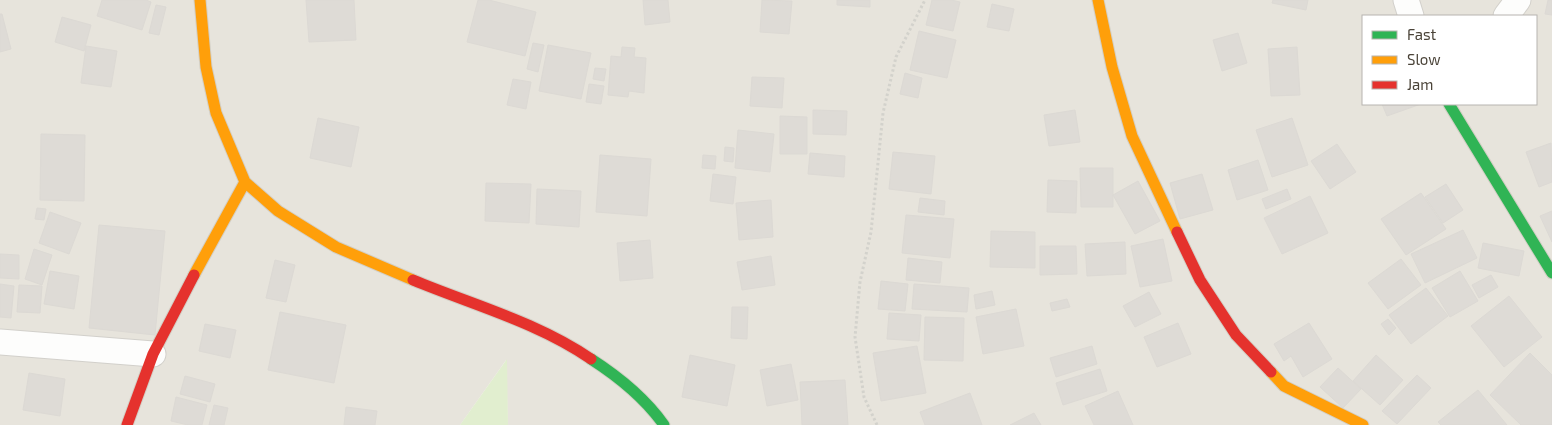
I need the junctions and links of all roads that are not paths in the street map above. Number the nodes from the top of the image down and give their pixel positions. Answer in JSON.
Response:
{"nodes":[{"id":1,"x":200,"y":0,"type":"edge"},
{"id":2,"x":1098,"y":0,"type":"edge"},
{"id":3,"x":1406,"y":0,"type":"edge"},
{"id":4,"x":1518,"y":0,"type":"edge"},
{"id":5,"x":1411,"y":15,"type":"edge"},
{"id":6,"x":1507,"y":15,"type":"edge"},
{"id":7,"x":1450,"y":105,"type":"edge"},
{"id":8,"x":245,"y":182,"type":"junction"},
{"id":9,"x":1552,"y":273,"type":"edge"},
{"id":10,"x":0,"y":342,"type":"edge"},
{"id":11,"x":153,"y":354,"type":"junction"},
{"id":12,"x":127,"y":425,"type":"edge"},
{"id":13,"x":664,"y":425,"type":"edge"},
{"id":14,"x":1363,"y":425,"type":"edge"}],
"edges":[{"from":1,"to":8,"type":"street"},
{"from":2,"to":14,"type":"street"},
{"from":3,"to":5,"type":"street"},
{"from":4,"to":6,"type":"street"},
{"from":7,"to":9,"type":"street"},
{"from":8,"to":11,"type":"street"},
{"from":8,"to":13,"type":"street"},
{"from":10,"to":11,"type":"street"},
{"from":11,"to":12,"type":"street"}]}
